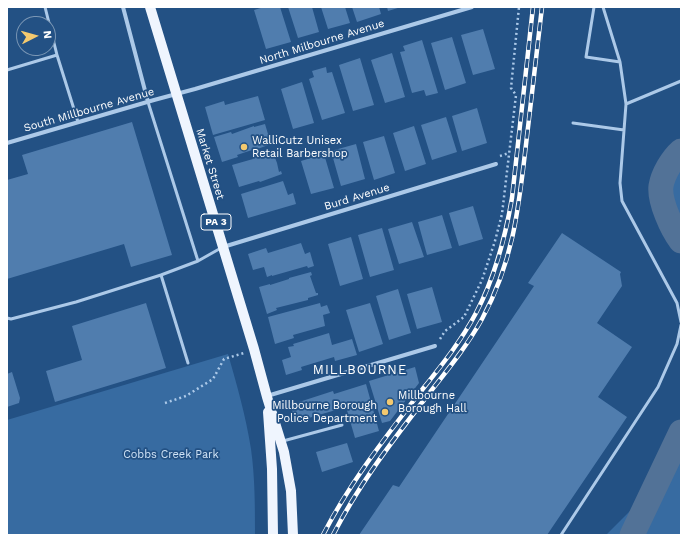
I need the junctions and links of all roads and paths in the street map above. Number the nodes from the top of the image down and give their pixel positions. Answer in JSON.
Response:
{"nodes":[{"id":1,"x":45,"y":7,"type":"edge"},
{"id":2,"x":123,"y":7,"type":"edge"},
{"id":3,"x":150,"y":7,"type":"edge"},
{"id":4,"x":472,"y":7,"type":"edge"},
{"id":5,"x":519,"y":7,"type":"edge"},
{"id":6,"x":594,"y":7,"type":"edge"},
{"id":7,"x":602,"y":7,"type":"edge"},
{"id":8,"x":57,"y":55,"type":"junction"},
{"id":9,"x":620,"y":62,"type":"junction"},
{"id":10,"x":7,"y":70,"type":"edge"},
{"id":11,"x":681,"y":81,"type":"edge"},
{"id":12,"x":177,"y":94,"type":"junction"},
{"id":13,"x":148,"y":102,"type":"junction"},
{"id":14,"x":626,"y":104,"type":"junction"},
{"id":15,"x":78,"y":122,"type":"junction"},
{"id":16,"x":574,"y":124,"type":"dead end"},
{"id":17,"x":624,"y":130,"type":"junction"},
{"id":18,"x":7,"y":143,"type":"edge"},
{"id":19,"x":509,"y":153,"type":"junction"},
{"id":20,"x":504,"y":155,"type":"dead end"},
{"id":21,"x":496,"y":164,"type":"dead end"},
{"id":22,"x":223,"y":247,"type":"junction"},
{"id":23,"x":198,"y":261,"type":"junction"},
{"id":24,"x":161,"y":275,"type":"junction"},
{"id":25,"x":7,"y":318,"type":"edge"},
{"id":26,"x":681,"y":322,"type":"edge"},
{"id":27,"x":681,"y":325,"type":"edge"},
{"id":28,"x":436,"y":346,"type":"joint"},
{"id":29,"x":254,"y":350,"type":"junction"},
{"id":30,"x":188,"y":363,"type":"dead end"},
{"id":31,"x":267,"y":396,"type":"junction"},
{"id":32,"x":165,"y":403,"type":"dead end"},
{"id":33,"x":342,"y":425,"type":"dead end"},
{"id":34,"x":281,"y":442,"type":"junction"},
{"id":35,"x":273,"y":535,"type":"edge"},
{"id":36,"x":293,"y":535,"type":"edge"},
{"id":37,"x":561,"y":535,"type":"edge"}],
"edges":[{"from":1,"to":8,"type":"lane"},
{"from":2,"to":13,"type":"street"},
{"from":3,"to":12,"type":"main road","name":"Market Street","number":"PA 3"},
{"from":4,"to":12,"type":"street","name":"North Milbourne Avenue"},
{"from":5,"to":19,"type":"path"},
{"from":6,"to":9,"type":"lane"},
{"from":7,"to":9,"type":"lane"},
{"from":8,"to":10,"type":"lane"},
{"from":8,"to":15,"type":"lane"},
{"from":9,"to":14,"type":"lane"},
{"from":11,"to":14,"type":"lane"},
{"from":12,"to":13,"type":"street","name":"South Millbourne Avenue"},
{"from":12,"to":22,"type":"main road","name":"Market Street","number":"PA 3"},
{"from":13,"to":15,"type":"street","name":"South Millbourne Avenue"},
{"from":13,"to":23,"type":"lane"},
{"from":14,"to":17,"type":"lane"},
{"from":15,"to":18,"type":"street","name":"South Millbourne Avenue"},
{"from":16,"to":17,"type":"lane"},
{"from":17,"to":26,"type":"lane"},
{"from":19,"to":20,"type":"path"},
{"from":19,"to":28,"type":"path"},
{"from":21,"to":22,"type":"street","name":"Burd Avenue"},
{"from":22,"to":23,"type":"lane"},
{"from":22,"to":29,"type":"main road","name":"Market Street","number":"PA 3"},
{"from":23,"to":24,"type":"lane"},
{"from":24,"to":25,"type":"lane"},
{"from":24,"to":30,"type":"lane"},
{"from":27,"to":37,"type":"lane"},
{"from":28,"to":31,"type":"street"},
{"from":29,"to":31,"type":"main road","name":"Market Street","number":"PA 3"},
{"from":29,"to":32,"type":"path"},
{"from":31,"to":34,"type":"main road","name":"Market Street","number":"PA 3"},
{"from":31,"to":35,"type":"main road","name":"Market Street","number":"PA 3"},
{"from":33,"to":34,"type":"lane"},
{"from":34,"to":36,"type":"main road","name":"Market Street","number":"PA 3"}]}
